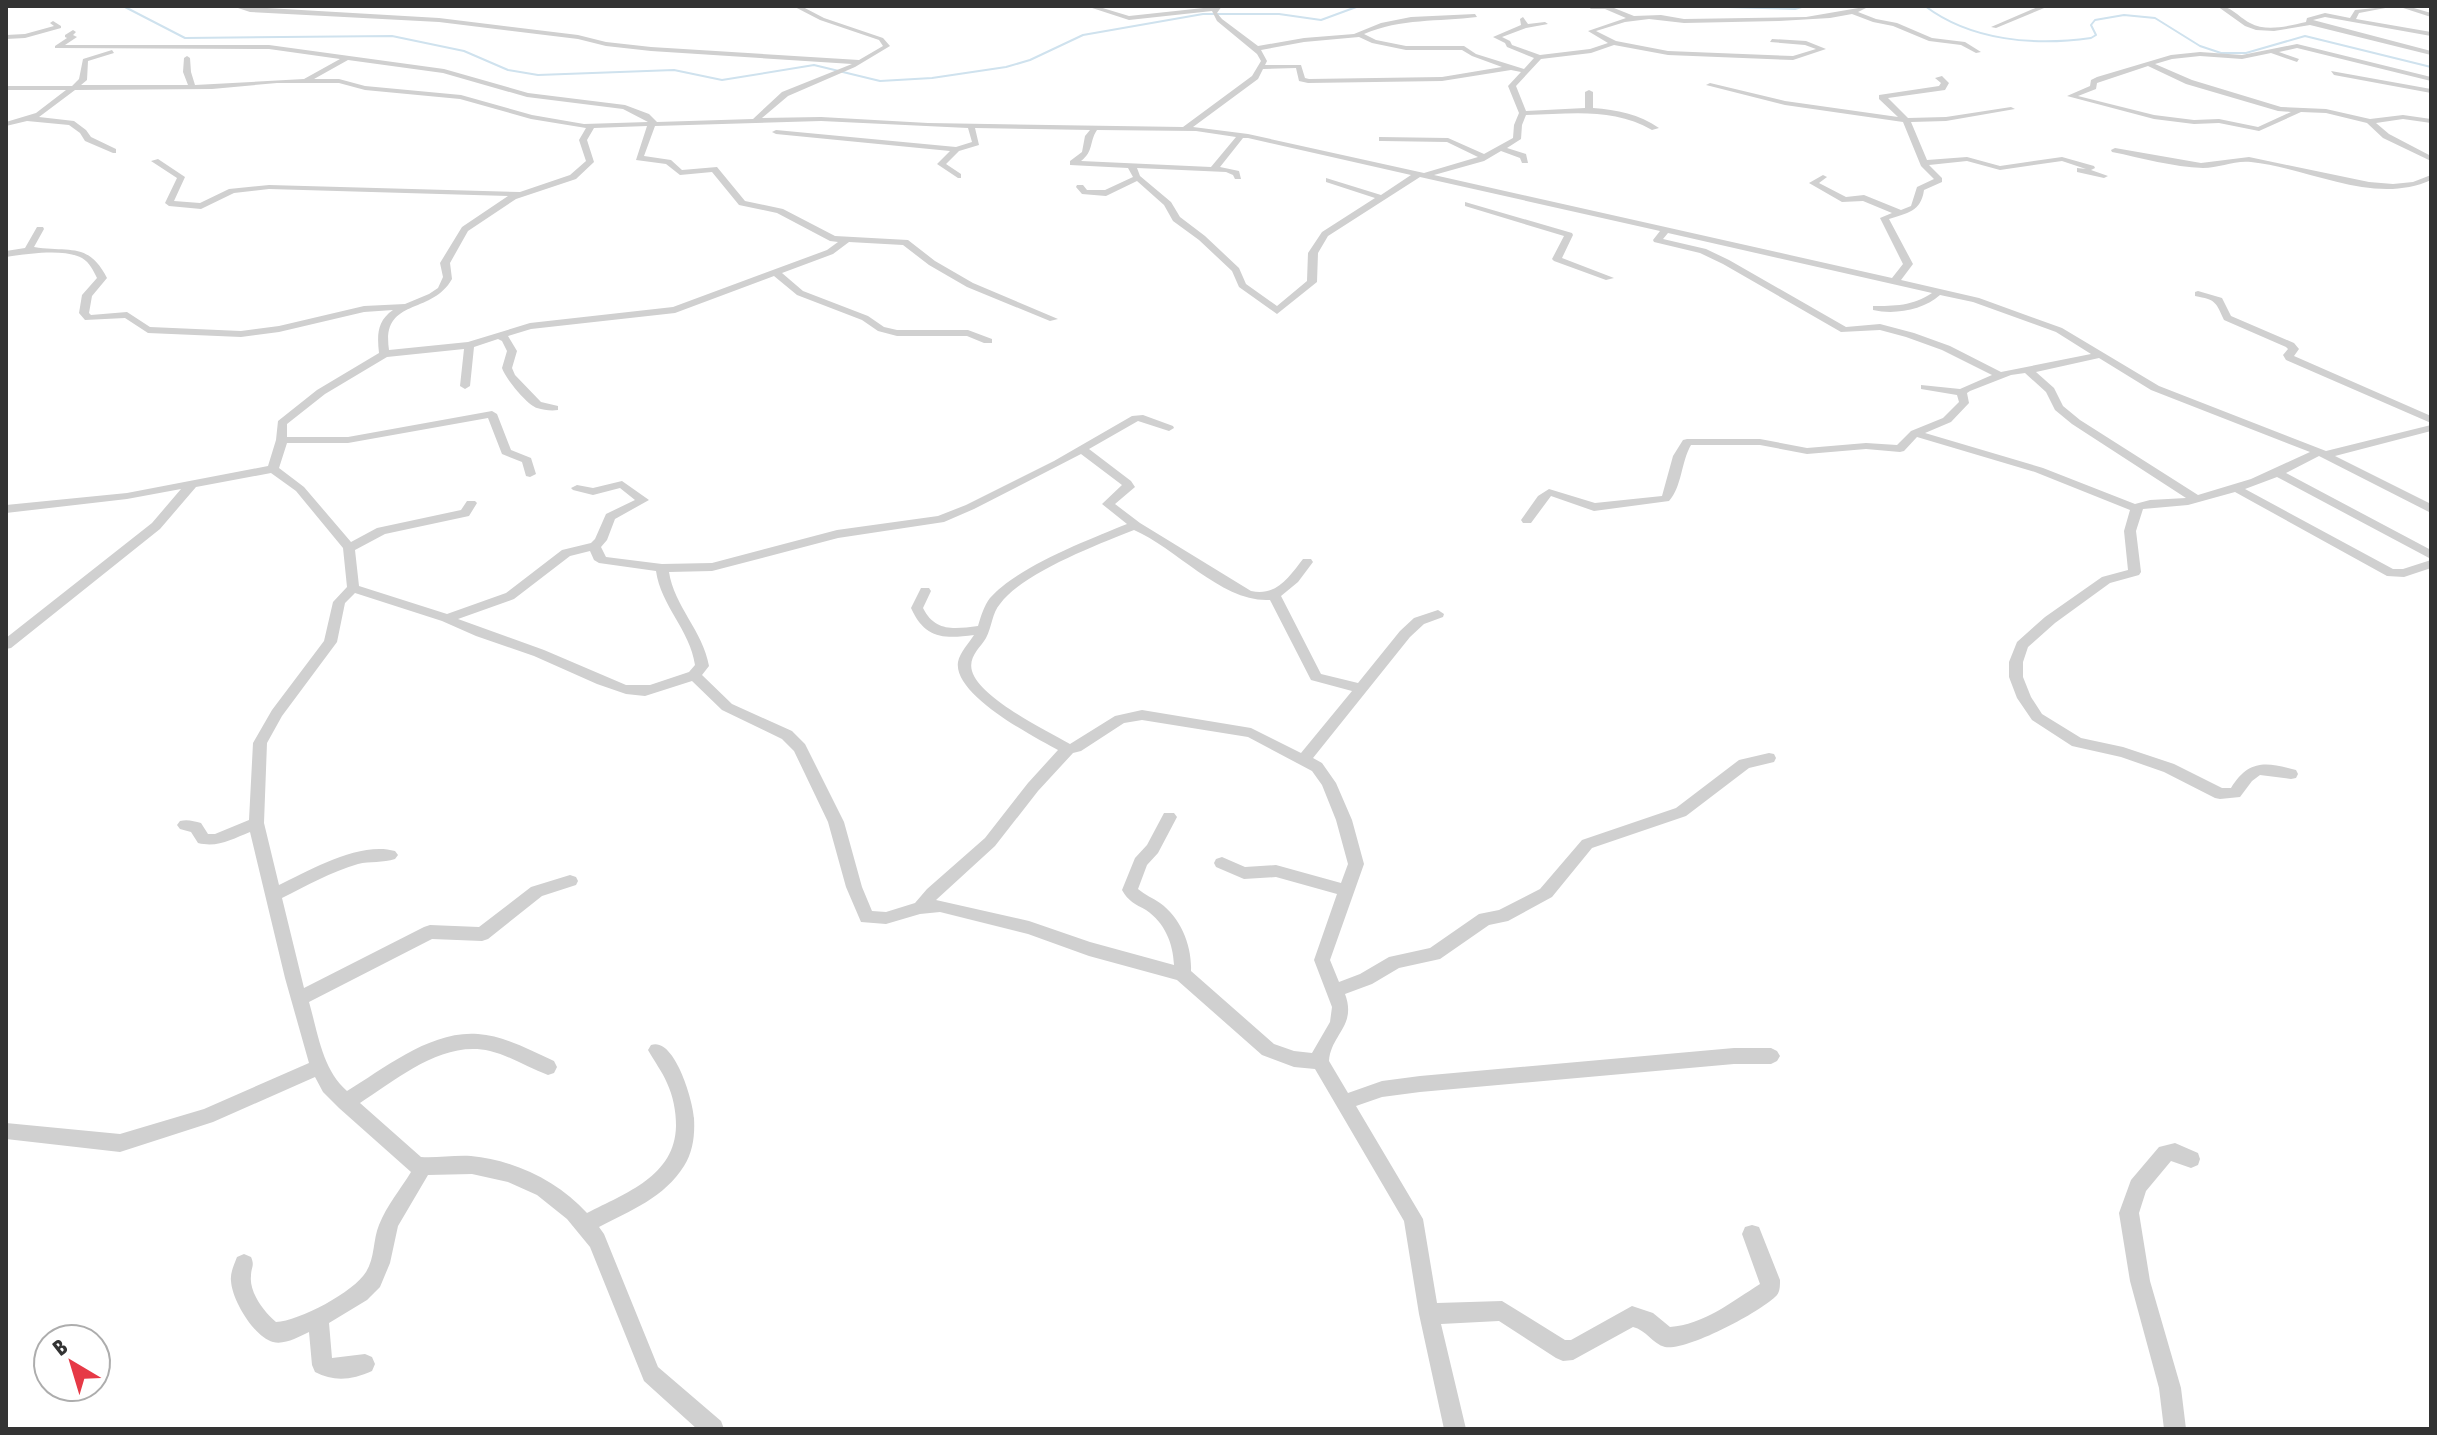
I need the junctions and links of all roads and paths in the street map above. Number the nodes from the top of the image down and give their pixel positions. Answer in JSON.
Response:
{"nodes":[{"id":1,"x":235,"y":6,"type":"edge"},
{"id":2,"x":796,"y":6,"type":"edge"},
{"id":3,"x":1089,"y":6,"type":"edge"},
{"id":4,"x":1867,"y":6,"type":"edge"},
{"id":5,"x":2046,"y":6,"type":"edge"},
{"id":6,"x":2084,"y":6,"type":"edge"},
{"id":7,"x":2102,"y":6,"type":"edge"},
{"id":8,"x":2220,"y":6,"type":"edge"},
{"id":9,"x":2393,"y":6,"type":"edge"},
{"id":10,"x":2400,"y":6,"type":"edge"},
{"id":11,"x":1592,"y":8,"type":"dead end"},
{"id":12,"x":365,"y":10,"type":"edge"},
{"id":13,"x":1218,"y":12,"type":"edge"},
{"id":14,"x":1853,"y":12,"type":"junction"},
{"id":15,"x":2431,"y":15,"type":"edge"},
{"id":16,"x":1475,"y":16,"type":"dead end"},
{"id":17,"x":2353,"y":18,"type":"junction"},
{"id":18,"x":1634,"y":19,"type":"junction"},
{"id":19,"x":53,"y":23,"type":"dead end"},
{"id":20,"x":2310,"y":23,"type":"junction"},
{"id":21,"x":1545,"y":24,"type":"dead end"},
{"id":22,"x":1994,"y":27,"type":"dead end"},
{"id":23,"x":73,"y":32,"type":"dead end"},
{"id":24,"x":2431,"y":34,"type":"edge"},
{"id":25,"x":1360,"y":35,"type":"junction"},
{"id":26,"x":6,"y":37,"type":"edge"},
{"id":27,"x":1772,"y":41,"type":"dead end"},
{"id":28,"x":1570,"y":43,"type":"dead end"},
{"id":29,"x":1614,"y":43,"type":"junction"},
{"id":30,"x":126,"y":46,"type":"junction"},
{"id":31,"x":1259,"y":48,"type":"junction"},
{"id":32,"x":1588,"y":51,"type":"junction"},
{"id":33,"x":1978,"y":52,"type":"dead end"},
{"id":34,"x":2273,"y":52,"type":"junction"},
{"id":35,"x":2431,"y":53,"type":"edge"},
{"id":36,"x":1539,"y":57,"type":"junction"},
{"id":37,"x":187,"y":58,"type":"dead end"},
{"id":38,"x":346,"y":58,"type":"junction"},
{"id":39,"x":2297,"y":60,"type":"dead end"},
{"id":40,"x":2147,"y":63,"type":"junction"},
{"id":41,"x":857,"y":64,"type":"junction"},
{"id":42,"x":1262,"y":67,"type":"junction"},
{"id":43,"x":1511,"y":68,"type":"junction"},
{"id":44,"x":1526,"y":71,"type":"junction"},
{"id":45,"x":2334,"y":73,"type":"dead end"},
{"id":46,"x":1939,"y":78,"type":"dead end"},
{"id":47,"x":2431,"y":79,"type":"edge"},
{"id":48,"x":306,"y":80,"type":"junction"},
{"id":49,"x":1710,"y":85,"type":"dead end"},
{"id":50,"x":192,"y":87,"type":"junction"},
{"id":51,"x":6,"y":88,"type":"edge"},
{"id":52,"x":73,"y":88,"type":"junction"},
{"id":53,"x":591,"y":89,"type":"dead end"},
{"id":54,"x":2431,"y":91,"type":"edge"},
{"id":55,"x":1589,"y":92,"type":"dead end"},
{"id":56,"x":578,"y":102,"type":"junction"},
{"id":57,"x":2011,"y":109,"type":"dead end"},
{"id":58,"x":1589,"y":110,"type":"junction"},
{"id":59,"x":2297,"y":112,"type":"junction"},
{"id":60,"x":1523,"y":113,"type":"junction"},
{"id":61,"x":29,"y":119,"type":"junction"},
{"id":62,"x":756,"y":120,"type":"junction"},
{"id":63,"x":1906,"y":120,"type":"junction"},
{"id":64,"x":2370,"y":121,"type":"junction"},
{"id":65,"x":2431,"y":121,"type":"edge"},
{"id":66,"x":653,"y":123,"type":"junction"},
{"id":67,"x":6,"y":124,"type":"edge"},
{"id":68,"x":971,"y":126,"type":"junction"},
{"id":69,"x":1096,"y":126,"type":"junction"},
{"id":70,"x":591,"y":127,"type":"junction"},
{"id":71,"x":1655,"y":128,"type":"dead end"},
{"id":72,"x":1185,"y":129,"type":"junction"},
{"id":73,"x":776,"y":132,"type":"dead end"},
{"id":74,"x":1241,"y":135,"type":"junction"},
{"id":75,"x":1382,"y":139,"type":"dead end"},
{"id":76,"x":1499,"y":148,"type":"junction"},
{"id":77,"x":956,"y":149,"type":"junction"},
{"id":78,"x":2115,"y":150,"type":"dead end"},
{"id":79,"x":113,"y":151,"type":"dead end"},
{"id":80,"x":1484,"y":157,"type":"junction"},
{"id":81,"x":2431,"y":159,"type":"edge"},
{"id":82,"x":155,"y":161,"type":"dead end"},
{"id":83,"x":1525,"y":161,"type":"dead end"},
{"id":84,"x":2053,"y":162,"type":"junction"},
{"id":85,"x":1925,"y":163,"type":"junction"},
{"id":86,"x":1132,"y":167,"type":"junction"},
{"id":87,"x":2091,"y":168,"type":"dead end"},
{"id":88,"x":1214,"y":169,"type":"junction"},
{"id":89,"x":1423,"y":174,"type":"junction"},
{"id":90,"x":958,"y":176,"type":"dead end"},
{"id":91,"x":2104,"y":176,"type":"dead end"},
{"id":92,"x":1238,"y":177,"type":"dead end"},
{"id":93,"x":1823,"y":177,"type":"dead end"},
{"id":94,"x":1138,"y":178,"type":"junction"},
{"id":95,"x":2430,"y":179,"type":"edge"},
{"id":96,"x":1329,"y":180,"type":"dead end"},
{"id":97,"x":1080,"y":187,"type":"dead end"},
{"id":98,"x":523,"y":194,"type":"junction"},
{"id":99,"x":1382,"y":198,"type":"junction"},
{"id":100,"x":1468,"y":204,"type":"dead end"},
{"id":101,"x":1573,"y":210,"type":"junction"},
{"id":102,"x":1900,"y":213,"type":"junction"},
{"id":103,"x":40,"y":229,"type":"dead end"},
{"id":104,"x":1550,"y":230,"type":"junction"},
{"id":105,"x":1665,"y":231,"type":"junction"},
{"id":106,"x":845,"y":241,"type":"junction"},
{"id":107,"x":30,"y":250,"type":"junction"},
{"id":108,"x":6,"y":254,"type":"edge"},
{"id":109,"x":775,"y":272,"type":"junction"},
{"id":110,"x":1609,"y":278,"type":"dead end"},
{"id":111,"x":1896,"y":280,"type":"junction"},
{"id":112,"x":1939,"y":290,"type":"junction"},
{"id":113,"x":2198,"y":294,"type":"dead end"},
{"id":114,"x":403,"y":306,"type":"junction"},
{"id":115,"x":1876,"y":308,"type":"dead end"},
{"id":116,"x":1053,"y":319,"type":"dead end"},
{"id":117,"x":498,"y":335,"type":"junction"},
{"id":118,"x":988,"y":341,"type":"dead end"},
{"id":119,"x":469,"y":345,"type":"junction"},
{"id":120,"x":384,"y":354,"type":"junction"},
{"id":121,"x":2100,"y":355,"type":"junction"},
{"id":122,"x":2027,"y":370,"type":"junction"},
{"id":123,"x":2001,"y":376,"type":"junction"},
{"id":124,"x":465,"y":386,"type":"dead end"},
{"id":125,"x":1925,"y":387,"type":"dead end"},
{"id":126,"x":1962,"y":392,"type":"junction"},
{"id":127,"x":554,"y":408,"type":"dead end"},
{"id":128,"x":2431,"y":420,"type":"edge"},
{"id":129,"x":1169,"y":428,"type":"dead end"},
{"id":130,"x":2431,"y":428,"type":"edge"},
{"id":131,"x":1915,"y":433,"type":"junction"},
{"id":132,"x":282,"y":440,"type":"junction"},
{"id":133,"x":1083,"y":450,"type":"junction"},
{"id":134,"x":2322,"y":454,"type":"junction"},
{"id":135,"x":273,"y":469,"type":"junction"},
{"id":136,"x":2278,"y":473,"type":"junction"},
{"id":137,"x":530,"y":474,"type":"dead end"},
{"id":138,"x":191,"y":485,"type":"junction"},
{"id":139,"x":577,"y":488,"type":"dead end"},
{"id":140,"x":2237,"y":489,"type":"junction"},
{"id":141,"x":2196,"y":499,"type":"junction"},
{"id":142,"x":471,"y":503,"type":"dead end"},
{"id":143,"x":6,"y":509,"type":"edge"},
{"id":144,"x":2137,"y":509,"type":"junction"},
{"id":145,"x":2431,"y":509,"type":"edge"},
{"id":146,"x":1527,"y":520,"type":"dead end"},
{"id":147,"x":1136,"y":526,"type":"junction"},
{"id":148,"x":595,"y":546,"type":"junction"},
{"id":149,"x":349,"y":548,"type":"junction"},
{"id":150,"x":2431,"y":555,"type":"edge"},
{"id":151,"x":1307,"y":562,"type":"dead end"},
{"id":152,"x":2431,"y":564,"type":"edge"},
{"id":153,"x":662,"y":568,"type":"junction"},
{"id":154,"x":353,"y":588,"type":"junction"},
{"id":155,"x":925,"y":591,"type":"dead end"},
{"id":156,"x":1274,"y":595,"type":"junction"},
{"id":157,"x":1438,"y":614,"type":"dead end"},
{"id":158,"x":447,"y":618,"type":"junction"},
{"id":159,"x":983,"y":630,"type":"junction"},
{"id":160,"x":6,"y":645,"type":"edge"},
{"id":161,"x":693,"y":677,"type":"junction"},
{"id":162,"x":1359,"y":688,"type":"junction"},
{"id":163,"x":1068,"y":749,"type":"junction"},
{"id":164,"x":1305,"y":758,"type":"junction"},
{"id":165,"x":1769,"y":758,"type":"dead end"},
{"id":166,"x":2291,"y":774,"type":"dead end"},
{"id":167,"x":1169,"y":817,"type":"dead end"},
{"id":168,"x":256,"y":823,"type":"junction"},
{"id":169,"x":185,"y":825,"type":"dead end"},
{"id":170,"x":390,"y":855,"type":"dead end"},
{"id":171,"x":1222,"y":863,"type":"dead end"},
{"id":172,"x":570,"y":881,"type":"dead end"},
{"id":173,"x":1348,"y":891,"type":"junction"},
{"id":174,"x":274,"y":895,"type":"junction"},
{"id":175,"x":920,"y":908,"type":"junction"},
{"id":176,"x":1182,"y":974,"type":"junction"},
{"id":177,"x":1336,"y":990,"type":"junction"},
{"id":178,"x":299,"y":999,"type":"junction"},
{"id":179,"x":657,"y":1050,"type":"dead end"},
{"id":180,"x":1771,"y":1056,"type":"dead end"},
{"id":181,"x":1320,"y":1062,"type":"junction"},
{"id":182,"x":319,"y":1067,"type":"junction"},
{"id":183,"x":548,"y":1067,"type":"dead end"},
{"id":184,"x":345,"y":1102,"type":"junction"},
{"id":185,"x":1344,"y":1102,"type":"junction"},
{"id":186,"x":6,"y":1131,"type":"edge"},
{"id":187,"x":2191,"y":1159,"type":"dead end"},
{"id":188,"x":423,"y":1166,"type":"junction"},
{"id":189,"x":587,"y":1223,"type":"junction"},
{"id":190,"x":1752,"y":1234,"type":"dead end"},
{"id":191,"x":244,"y":1264,"type":"dead end"},
{"id":192,"x":1429,"y":1314,"type":"junction"},
{"id":193,"x":318,"y":1317,"type":"junction"},
{"id":194,"x":365,"y":1364,"type":"dead end"},
{"id":195,"x":713,"y":1429,"type":"edge"},
{"id":196,"x":1455,"y":1429,"type":"edge"},
{"id":197,"x":2175,"y":1429,"type":"edge"}],
"edges":[{"from":1,"to":12,"type":"street"},
{"from":2,"to":41,"type":"street"},
{"from":3,"to":13,"type":"street"},
{"from":4,"to":14,"type":"street"},
{"from":5,"to":22,"type":"street"},
{"from":6,"to":7,"type":"street"},
{"from":8,"to":20,"type":"street"},
{"from":9,"to":17,"type":"street"},
{"from":10,"to":15,"type":"street"},
{"from":11,"to":18,"type":"street"},
{"from":12,"to":41,"type":"street"},
{"from":13,"to":31,"type":"street"},
{"from":14,"to":18,"type":"street"},
{"from":14,"to":33,"type":"street"},
{"from":16,"to":25,"type":"street"},
{"from":17,"to":20,"type":"street"},
{"from":17,"to":24,"type":"street"},
{"from":18,"to":29,"type":"street"},
{"from":19,"to":26,"type":"street"},
{"from":20,"to":35,"type":"street"},
{"from":21,"to":36,"type":"street"},
{"from":23,"to":30,"type":"street"},
{"from":25,"to":31,"type":"street"},
{"from":25,"to":43,"type":"street"},
{"from":27,"to":29,"type":"street"},
{"from":28,"to":32,"type":"street"},
{"from":29,"to":32,"type":"street"},
{"from":30,"to":38,"type":"street"},
{"from":30,"to":52,"type":"street"},
{"from":31,"to":42,"type":"street"},
{"from":32,"to":36,"type":"street"},
{"from":34,"to":39,"type":"street"},
{"from":34,"to":40,"type":"street"},
{"from":34,"to":47,"type":"street"},
{"from":36,"to":44,"type":"street"},
{"from":37,"to":50,"type":"street"},
{"from":38,"to":48,"type":"street"},
{"from":38,"to":56,"type":"street"},
{"from":40,"to":59,"type":"street"},
{"from":40,"to":59,"type":"street"},
{"from":41,"to":62,"type":"street"},
{"from":42,"to":43,"type":"street"},
{"from":42,"to":72,"type":"street"},
{"from":43,"to":44,"type":"street"},
{"from":44,"to":60,"type":"street"},
{"from":45,"to":54,"type":"street"},
{"from":46,"to":63,"type":"street"},
{"from":48,"to":50,"type":"street"},
{"from":48,"to":70,"type":"street"},
{"from":49,"to":63,"type":"street"},
{"from":50,"to":52,"type":"street"},
{"from":51,"to":52,"type":"street"},
{"from":52,"to":61,"type":"street"},
{"from":53,"to":56,"type":"street"},
{"from":55,"to":58,"type":"street"},
{"from":56,"to":66,"type":"street"},
{"from":57,"to":63,"type":"street"},
{"from":58,"to":60,"type":"street"},
{"from":58,"to":71,"type":"street"},
{"from":59,"to":64,"type":"street"},
{"from":60,"to":76,"type":"street"},
{"from":61,"to":67,"type":"street"},
{"from":61,"to":79,"type":"street"},
{"from":62,"to":66,"type":"street"},
{"from":62,"to":68,"type":"street"},
{"from":63,"to":85,"type":"street"},
{"from":64,"to":65,"type":"street"},
{"from":64,"to":81,"type":"street"},
{"from":66,"to":70,"type":"street"},
{"from":66,"to":106,"type":"street"},
{"from":68,"to":69,"type":"street"},
{"from":68,"to":77,"type":"street"},
{"from":69,"to":72,"type":"street"},
{"from":69,"to":86,"type":"street"},
{"from":70,"to":98,"type":"street"},
{"from":72,"to":74,"type":"street"},
{"from":73,"to":77,"type":"street"},
{"from":74,"to":88,"type":"street"},
{"from":74,"to":89,"type":"street"},
{"from":75,"to":80,"type":"street"},
{"from":76,"to":80,"type":"street"},
{"from":76,"to":83,"type":"street"},
{"from":77,"to":90,"type":"street"},
{"from":78,"to":95,"type":"street"},
{"from":80,"to":89,"type":"street"},
{"from":82,"to":98,"type":"street"},
{"from":84,"to":85,"type":"street"},
{"from":84,"to":87,"type":"street"},
{"from":84,"to":91,"type":"street"},
{"from":85,"to":102,"type":"street"},
{"from":86,"to":88,"type":"street"},
{"from":86,"to":94,"type":"street"},
{"from":88,"to":92,"type":"street"},
{"from":89,"to":99,"type":"street"},
{"from":89,"to":101,"type":"street"},
{"from":93,"to":102,"type":"street"},
{"from":94,"to":97,"type":"street"},
{"from":94,"to":99,"type":"street"},
{"from":96,"to":99,"type":"street"},
{"from":98,"to":114,"type":"street"},
{"from":100,"to":104,"type":"street"},
{"from":101,"to":104,"type":"street"},
{"from":101,"to":105,"type":"street"},
{"from":102,"to":111,"type":"street"},
{"from":103,"to":107,"type":"street"},
{"from":104,"to":110,"type":"street"},
{"from":105,"to":111,"type":"street"},
{"from":105,"to":123,"type":"street"},
{"from":106,"to":109,"type":"street"},
{"from":106,"to":116,"type":"street"},
{"from":107,"to":108,"type":"street"},
{"from":107,"to":114,"type":"street"},
{"from":109,"to":117,"type":"street"},
{"from":109,"to":118,"type":"street"},
{"from":111,"to":112,"type":"street"},
{"from":112,"to":115,"type":"street"},
{"from":112,"to":121,"type":"street"},
{"from":113,"to":128,"type":"street"},
{"from":114,"to":120,"type":"street"},
{"from":117,"to":119,"type":"street"},
{"from":117,"to":127,"type":"street"},
{"from":119,"to":120,"type":"street"},
{"from":119,"to":124,"type":"street"},
{"from":120,"to":132,"type":"street"},
{"from":121,"to":122,"type":"street"},
{"from":121,"to":134,"type":"street"},
{"from":122,"to":123,"type":"street"},
{"from":122,"to":141,"type":"street"},
{"from":123,"to":126,"type":"street"},
{"from":125,"to":126,"type":"street"},
{"from":126,"to":131,"type":"street"},
{"from":129,"to":133,"type":"street"},
{"from":130,"to":134,"type":"street"},
{"from":131,"to":144,"type":"street"},
{"from":131,"to":146,"type":"street"},
{"from":132,"to":135,"type":"street"},
{"from":132,"to":137,"type":"street"},
{"from":133,"to":147,"type":"street"},
{"from":133,"to":153,"type":"street"},
{"from":134,"to":136,"type":"street"},
{"from":134,"to":145,"type":"street"},
{"from":135,"to":138,"type":"street"},
{"from":135,"to":149,"type":"street"},
{"from":136,"to":140,"type":"street"},
{"from":136,"to":150,"type":"street"},
{"from":138,"to":143,"type":"street"},
{"from":138,"to":160,"type":"street"},
{"from":139,"to":148,"type":"street"},
{"from":140,"to":141,"type":"street"},
{"from":140,"to":152,"type":"street"},
{"from":141,"to":144,"type":"street"},
{"from":142,"to":149,"type":"street"},
{"from":144,"to":166,"type":"street"},
{"from":147,"to":156,"type":"street"},
{"from":147,"to":159,"type":"street"},
{"from":148,"to":153,"type":"street"},
{"from":148,"to":158,"type":"street"},
{"from":149,"to":154,"type":"street"},
{"from":151,"to":156,"type":"street"},
{"from":153,"to":161,"type":"street"},
{"from":154,"to":158,"type":"street"},
{"from":154,"to":168,"type":"street"},
{"from":155,"to":159,"type":"street"},
{"from":156,"to":162,"type":"street"},
{"from":157,"to":162,"type":"street"},
{"from":158,"to":161,"type":"street"},
{"from":159,"to":163,"type":"street"},
{"from":161,"to":175,"type":"street"},
{"from":162,"to":164,"type":"street"},
{"from":163,"to":164,"type":"street"},
{"from":163,"to":175,"type":"street"},
{"from":164,"to":173,"type":"street"},
{"from":165,"to":177,"type":"street"},
{"from":167,"to":176,"type":"street"},
{"from":168,"to":169,"type":"street"},
{"from":168,"to":174,"type":"street"},
{"from":170,"to":174,"type":"street"},
{"from":171,"to":173,"type":"street"},
{"from":172,"to":178,"type":"street"},
{"from":173,"to":177,"type":"street"},
{"from":174,"to":178,"type":"street"},
{"from":175,"to":176,"type":"street"},
{"from":176,"to":181,"type":"street"},
{"from":177,"to":181,"type":"street"},
{"from":178,"to":182,"type":"street"},
{"from":179,"to":189,"type":"street"},
{"from":180,"to":185,"type":"street"},
{"from":181,"to":185,"type":"street"},
{"from":182,"to":184,"type":"street"},
{"from":182,"to":186,"type":"street"},
{"from":183,"to":184,"type":"street"},
{"from":184,"to":188,"type":"street"},
{"from":185,"to":192,"type":"street"},
{"from":187,"to":197,"type":"street"},
{"from":188,"to":189,"type":"street"},
{"from":188,"to":193,"type":"street"},
{"from":189,"to":195,"type":"street"},
{"from":190,"to":192,"type":"street"},
{"from":191,"to":193,"type":"street"},
{"from":192,"to":196,"type":"street"},
{"from":193,"to":194,"type":"street"}]}
